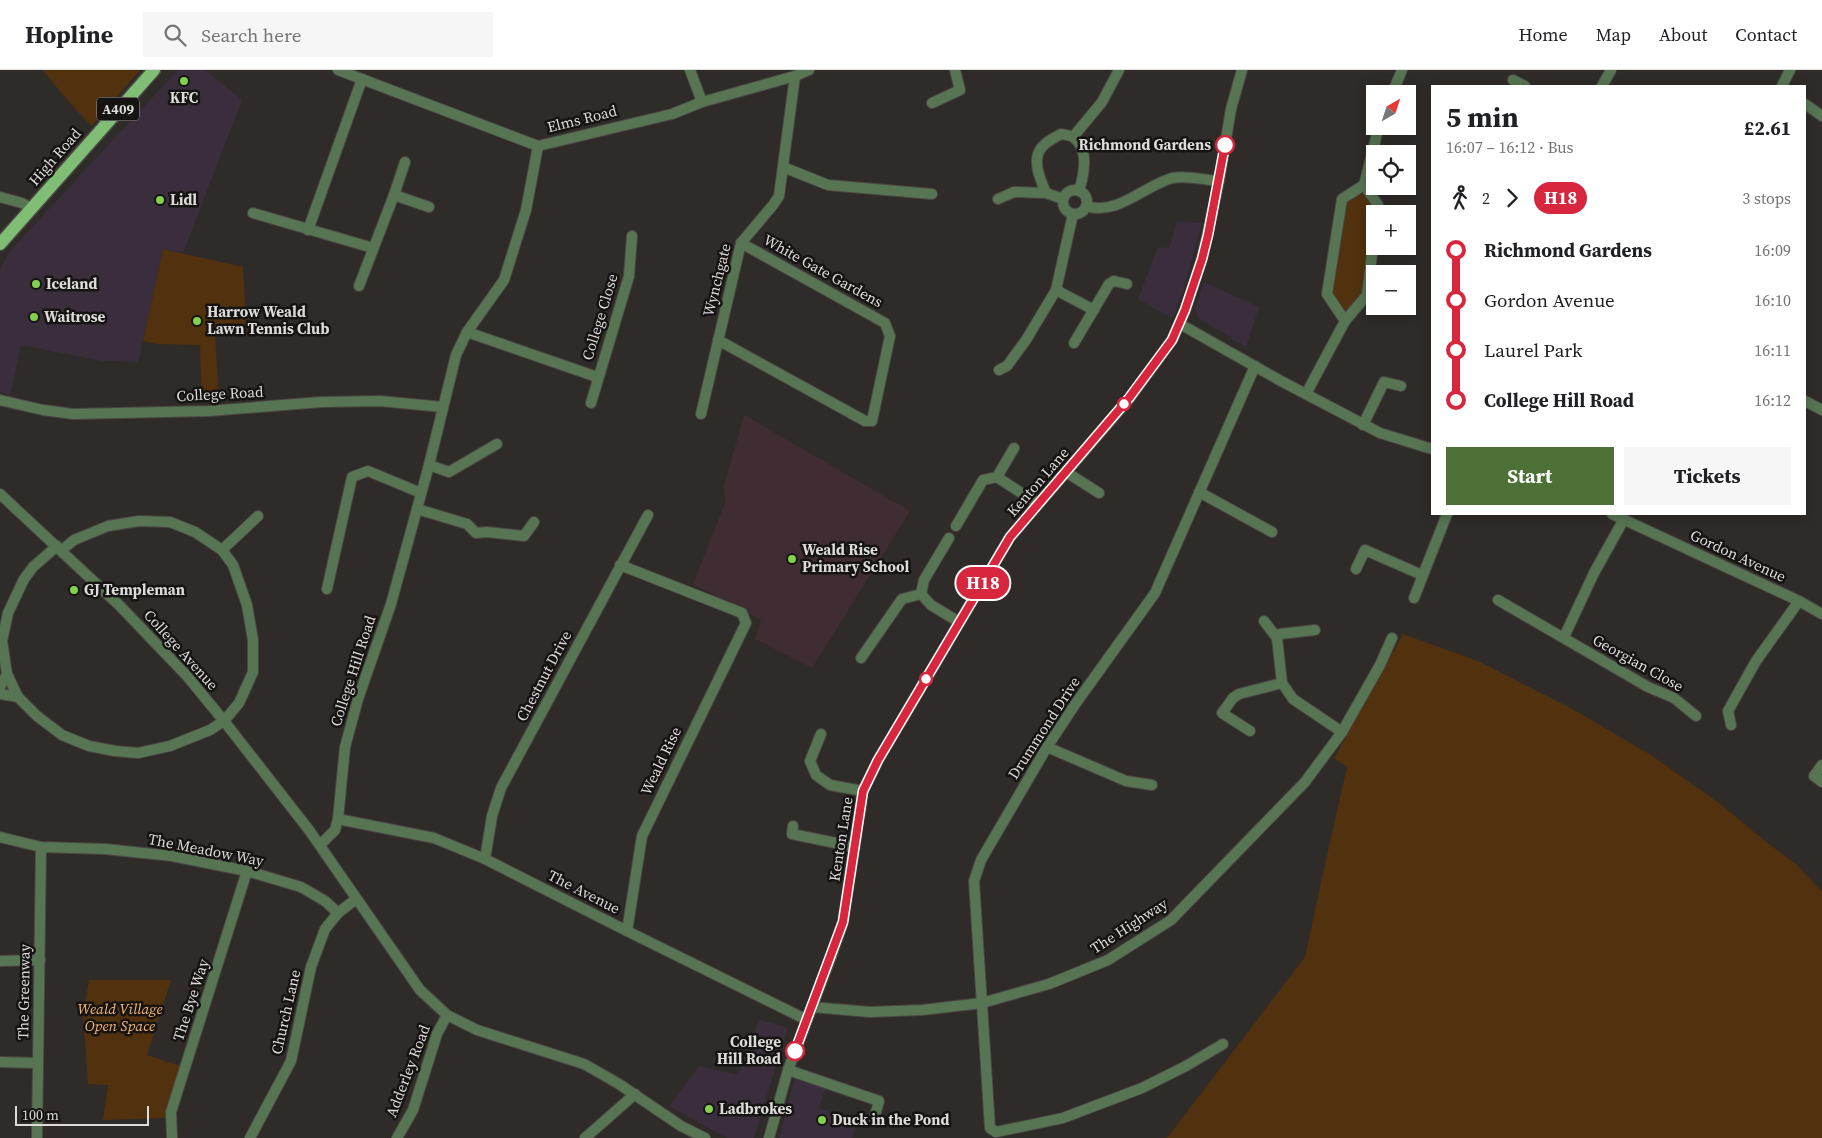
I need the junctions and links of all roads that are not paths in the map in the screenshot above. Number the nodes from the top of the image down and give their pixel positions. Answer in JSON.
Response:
{"nodes":[{"id":1,"x":154,"y":70,"type":"edge"},
{"id":2,"x":338,"y":70,"type":"edge"},
{"id":3,"x":690,"y":70,"type":"edge"},
{"id":4,"x":809,"y":70,"type":"edge"},
{"id":5,"x":954,"y":70,"type":"edge"},
{"id":6,"x":1119,"y":70,"type":"edge"},
{"id":7,"x":1242,"y":70,"type":"edge"},
{"id":8,"x":1402,"y":70,"type":"edge"},
{"id":9,"x":1611,"y":70,"type":"edge"},
{"id":10,"x":1790,"y":70,"type":"edge"},
{"id":11,"x":795,"y":76,"type":"junction"},
{"id":12,"x":362,"y":79,"type":"junction"},
{"id":13,"x":1513,"y":80,"type":"dead end"},
{"id":14,"x":1396,"y":85,"type":"edge"},
{"id":15,"x":1523,"y":85,"type":"edge"},
{"id":16,"x":1603,"y":85,"type":"edge"},
{"id":17,"x":1782,"y":85,"type":"edge"},
{"id":18,"x":702,"y":102,"type":"junction"},
{"id":19,"x":932,"y":103,"type":"dead end"},
{"id":20,"x":1806,"y":105,"type":"edge"},
{"id":21,"x":1822,"y":116,"type":"edge"},
{"id":22,"x":1377,"y":135,"type":"edge"},
{"id":23,"x":1073,"y":137,"type":"junction"},
{"id":24,"x":538,"y":146,"type":"junction"},
{"id":25,"x":405,"y":162,"type":"dead end"},
{"id":26,"x":784,"y":167,"type":"junction"},
{"id":27,"x":1219,"y":181,"type":"junction"},
{"id":28,"x":1364,"y":185,"type":"junction"},
{"id":29,"x":1079,"y":191,"type":"junction"},
{"id":30,"x":1046,"y":193,"type":"junction"},
{"id":31,"x":932,"y":194,"type":"dead end"},
{"id":32,"x":0,"y":196,"type":"edge"},
{"id":33,"x":394,"y":196,"type":"junction"},
{"id":34,"x":998,"y":199,"type":"dead end"},
{"id":35,"x":1063,"y":199,"type":"junction"},
{"id":36,"x":1378,"y":205,"type":"edge"},
{"id":37,"x":1086,"y":206,"type":"junction"},
{"id":38,"x":429,"y":207,"type":"dead end"},
{"id":39,"x":31,"y":208,"type":"junction"},
{"id":40,"x":253,"y":213,"type":"dead end"},
{"id":41,"x":1072,"y":214,"type":"junction"},
{"id":42,"x":308,"y":230,"type":"junction"},
{"id":43,"x":632,"y":236,"type":"dead end"},
{"id":44,"x":741,"y":243,"type":"junction"},
{"id":45,"x":0,"y":244,"type":"edge"},
{"id":46,"x":372,"y":248,"type":"junction"},
{"id":47,"x":1372,"y":255,"type":"edge"},
{"id":48,"x":1128,"y":284,"type":"dead end"},
{"id":49,"x":359,"y":286,"type":"dead end"},
{"id":50,"x":1056,"y":290,"type":"junction"},
{"id":51,"x":1094,"y":310,"type":"junction"},
{"id":52,"x":1344,"y":321,"type":"junction"},
{"id":53,"x":1180,"y":324,"type":"junction"},
{"id":54,"x":467,"y":332,"type":"junction"},
{"id":55,"x":718,"y":340,"type":"junction"},
{"id":56,"x":1074,"y":343,"type":"dead end"},
{"id":57,"x":1255,"y":366,"type":"junction"},
{"id":58,"x":999,"y":370,"type":"dead end"},
{"id":59,"x":597,"y":377,"type":"junction"},
{"id":60,"x":1401,"y":386,"type":"dead end"},
{"id":61,"x":1306,"y":394,"type":"junction"},
{"id":62,"x":0,"y":400,"type":"edge"},
{"id":63,"x":1806,"y":401,"type":"edge"},
{"id":64,"x":591,"y":403,"type":"dead end"},
{"id":65,"x":443,"y":407,"type":"junction"},
{"id":66,"x":1822,"y":410,"type":"edge"},
{"id":67,"x":701,"y":414,"type":"dead end"},
{"id":68,"x":1363,"y":425,"type":"junction"},
{"id":69,"x":497,"y":444,"type":"dead end"},
{"id":70,"x":1014,"y":448,"type":"dead end"},
{"id":71,"x":1431,"y":449,"type":"edge"},
{"id":72,"x":429,"y":465,"type":"junction"},
{"id":73,"x":1066,"y":472,"type":"junction"},
{"id":74,"x":996,"y":477,"type":"junction"},
{"id":75,"x":1199,"y":492,"type":"junction"},
{"id":76,"x":421,"y":493,"type":"junction"},
{"id":77,"x":1099,"y":493,"type":"dead end"},
{"id":78,"x":0,"y":494,"type":"edge"},
{"id":79,"x":1038,"y":504,"type":"junction"},
{"id":80,"x":417,"y":509,"type":"junction"},
{"id":81,"x":648,"y":515,"type":"dead end"},
{"id":82,"x":1447,"y":515,"type":"edge"},
{"id":83,"x":1614,"y":515,"type":"edge"},
{"id":84,"x":258,"y":516,"type":"dead end"},
{"id":85,"x":1624,"y":519,"type":"junction"},
{"id":86,"x":534,"y":522,"type":"dead end"},
{"id":87,"x":956,"y":526,"type":"dead end"},
{"id":88,"x":1272,"y":532,"type":"dead end"},
{"id":89,"x":949,"y":538,"type":"dead end"},
{"id":90,"x":60,"y":548,"type":"junction"},
{"id":91,"x":222,"y":550,"type":"junction"},
{"id":92,"x":620,"y":565,"type":"junction"},
{"id":93,"x":1356,"y":569,"type":"dead end"},
{"id":94,"x":1422,"y":575,"type":"junction"},
{"id":95,"x":327,"y":589,"type":"dead end"},
{"id":96,"x":921,"y":594,"type":"junction"},
{"id":97,"x":1414,"y":598,"type":"dead end"},
{"id":98,"x":1498,"y":600,"type":"dead end"},
{"id":99,"x":1799,"y":601,"type":"junction"},
{"id":100,"x":1822,"y":614,"type":"edge"},
{"id":101,"x":1264,"y":621,"type":"dead end"},
{"id":102,"x":959,"y":622,"type":"junction"},
{"id":103,"x":1315,"y":630,"type":"dead end"},
{"id":104,"x":1564,"y":637,"type":"junction"},
{"id":105,"x":1277,"y":638,"type":"junction"},
{"id":106,"x":1392,"y":638,"type":"dead end"},
{"id":107,"x":861,"y":658,"type":"dead end"},
{"id":108,"x":7,"y":674,"type":"junction"},
{"id":109,"x":1282,"y":683,"type":"junction"},
{"id":110,"x":0,"y":688,"type":"edge"},
{"id":111,"x":0,"y":694,"type":"edge"},
{"id":112,"x":18,"y":697,"type":"junction"},
{"id":113,"x":1696,"y":716,"type":"dead end"},
{"id":114,"x":224,"y":721,"type":"junction"},
{"id":115,"x":1731,"y":725,"type":"dead end"},
{"id":116,"x":1250,"y":731,"type":"dead end"},
{"id":117,"x":1342,"y":732,"type":"junction"},
{"id":118,"x":821,"y":734,"type":"dead end"},
{"id":119,"x":1047,"y":746,"type":"junction"},
{"id":120,"x":1822,"y":766,"type":"edge"},
{"id":121,"x":1822,"y":782,"type":"edge"},
{"id":122,"x":1152,"y":785,"type":"dead end"},
{"id":123,"x":863,"y":791,"type":"junction"},
{"id":124,"x":338,"y":819,"type":"junction"},
{"id":125,"x":793,"y":826,"type":"dead end"},
{"id":126,"x":0,"y":837,"type":"edge"},
{"id":127,"x":320,"y":844,"type":"junction"},
{"id":128,"x":41,"y":847,"type":"junction"},
{"id":129,"x":855,"y":847,"type":"junction"},
{"id":130,"x":485,"y":858,"type":"junction"},
{"id":131,"x":247,"y":871,"type":"junction"},
{"id":132,"x":356,"y":899,"type":"junction"},
{"id":133,"x":338,"y":914,"type":"junction"},
{"id":134,"x":627,"y":931,"type":"junction"},
{"id":135,"x":40,"y":960,"type":"junction"},
{"id":136,"x":0,"y":961,"type":"edge"},
{"id":137,"x":982,"y":1003,"type":"junction"},
{"id":138,"x":812,"y":1007,"type":"junction"},
{"id":139,"x":447,"y":1015,"type":"junction"},
{"id":140,"x":807,"y":1020,"type":"junction"},
{"id":141,"x":1223,"y":1044,"type":"dead end"},
{"id":142,"x":0,"y":1062,"type":"edge"},
{"id":143,"x":38,"y":1063,"type":"junction"},
{"id":144,"x":788,"y":1070,"type":"junction"},
{"id":145,"x":635,"y":1094,"type":"junction"},
{"id":146,"x":874,"y":1119,"type":"dead end"},
{"id":147,"x":37,"y":1138,"type":"edge"},
{"id":148,"x":172,"y":1138,"type":"edge"},
{"id":149,"x":250,"y":1138,"type":"edge"},
{"id":150,"x":397,"y":1138,"type":"edge"},
{"id":151,"x":585,"y":1138,"type":"edge"},
{"id":152,"x":705,"y":1138,"type":"edge"},
{"id":153,"x":769,"y":1138,"type":"edge"}],
"edges":[{"from":1,"to":39,"type":"main road","name":"High Road","number":"A409"},
{"from":2,"to":12,"type":"street","name":"Elms Road"},
{"from":3,"to":18,"type":"street"},
{"from":4,"to":11,"type":"street","name":"Elms Road"},
{"from":5,"to":19,"type":"street"},
{"from":6,"to":23,"type":"street"},
{"from":7,"to":27,"type":"street","name":"Kenton Lane"},
{"from":8,"to":14,"type":"street"},
{"from":9,"to":16,"type":"street"},
{"from":10,"to":17,"type":"street"},
{"from":11,"to":18,"type":"street","name":"Elms Road"},
{"from":11,"to":26,"type":"street","name":"Wynchgate"},
{"from":12,"to":24,"type":"street","name":"Elms Road"},
{"from":12,"to":42,"type":"street"},
{"from":13,"to":15,"type":"street"},
{"from":18,"to":24,"type":"street","name":"Elms Road"},
{"from":20,"to":21,"type":"street"},
{"from":22,"to":28,"type":"street"},
{"from":23,"to":29,"type":"street"},
{"from":23,"to":30,"type":"street"},
{"from":24,"to":54,"type":"street","name":"College Hill Road"},
{"from":25,"to":33,"type":"street"},
{"from":26,"to":31,"type":"street"},
{"from":26,"to":44,"type":"street","name":"Wynchgate"},
{"from":27,"to":37,"type":"street"},
{"from":27,"to":53,"type":"street","name":"Kenton Lane"},
{"from":28,"to":36,"type":"street"},
{"from":28,"to":52,"type":"street"},
{"from":29,"to":35,"type":"street"},
{"from":29,"to":37,"type":"street"},
{"from":30,"to":34,"type":"street"},
{"from":30,"to":35,"type":"street"},
{"from":32,"to":39,"type":"street"},
{"from":33,"to":38,"type":"street"},
{"from":33,"to":46,"type":"street"},
{"from":35,"to":41,"type":"street"},
{"from":37,"to":41,"type":"street"},
{"from":39,"to":45,"type":"main road","name":"High Road","number":"A409"},
{"from":40,"to":42,"type":"street"},
{"from":41,"to":50,"type":"street"},
{"from":42,"to":46,"type":"street"},
{"from":43,"to":59,"type":"street","name":"College Close"},
{"from":44,"to":55,"type":"street","name":"Wynchgate"},
{"from":44,"to":55,"type":"street","name":"White Gate Gardens"},
{"from":46,"to":49,"type":"street"},
{"from":47,"to":52,"type":"street"},
{"from":48,"to":51,"type":"street"},
{"from":50,"to":51,"type":"street"},
{"from":50,"to":58,"type":"street"},
{"from":51,"to":56,"type":"street"},
{"from":52,"to":61,"type":"street"},
{"from":53,"to":57,"type":"street"},
{"from":53,"to":73,"type":"street","name":"Kenton Lane"},
{"from":54,"to":59,"type":"street","name":"College Close"},
{"from":54,"to":65,"type":"street","name":"College Hill Road"},
{"from":55,"to":67,"type":"street","name":"Wynchgate"},
{"from":57,"to":61,"type":"street"},
{"from":57,"to":75,"type":"street","name":"Drummond Drive"},
{"from":59,"to":64,"type":"street","name":"College Close"},
{"from":60,"to":68,"type":"street"},
{"from":61,"to":68,"type":"street"},
{"from":62,"to":65,"type":"street","name":"College Road"},
{"from":63,"to":66,"type":"street"},
{"from":65,"to":72,"type":"street","name":"College Hill Road"},
{"from":68,"to":71,"type":"street"},
{"from":69,"to":72,"type":"street"},
{"from":70,"to":74,"type":"street"},
{"from":72,"to":76,"type":"street","name":"College Hill Road"},
{"from":73,"to":77,"type":"street"},
{"from":73,"to":79,"type":"street","name":"Kenton Lane"},
{"from":74,"to":79,"type":"street"},
{"from":74,"to":87,"type":"street"},
{"from":75,"to":88,"type":"street"},
{"from":75,"to":119,"type":"street","name":"Drummond Drive"},
{"from":76,"to":80,"type":"street","name":"College Hill Road"},
{"from":76,"to":95,"type":"street"},
{"from":78,"to":90,"type":"street","name":"College Avenue"},
{"from":79,"to":102,"type":"street","name":"Kenton Lane"},
{"from":80,"to":86,"type":"street"},
{"from":80,"to":124,"type":"street","name":"College Hill Road"},
{"from":81,"to":92,"type":"street","name":"Chestnut Drive"},
{"from":82,"to":94,"type":"street"},
{"from":83,"to":85,"type":"street","name":"Gordon Avenue"},
{"from":84,"to":91,"type":"street"},
{"from":85,"to":99,"type":"street","name":"Gordon Avenue"},
{"from":85,"to":104,"type":"street"},
{"from":89,"to":96,"type":"street"},
{"from":90,"to":91,"type":"street"},
{"from":90,"to":108,"type":"street"},
{"from":90,"to":114,"type":"street","name":"College Avenue"},
{"from":91,"to":114,"type":"street"},
{"from":92,"to":130,"type":"street","name":"Chestnut Drive"},
{"from":92,"to":134,"type":"street","name":"Weald Rise"},
{"from":93,"to":94,"type":"street"},
{"from":94,"to":97,"type":"street"},
{"from":96,"to":102,"type":"street"},
{"from":96,"to":107,"type":"street"},
{"from":98,"to":104,"type":"street","name":"Georgian Close"},
{"from":99,"to":100,"type":"street","name":"Gordon Avenue"},
{"from":99,"to":115,"type":"street"},
{"from":101,"to":105,"type":"street"},
{"from":102,"to":123,"type":"street","name":"Kenton Lane"},
{"from":103,"to":105,"type":"street"},
{"from":104,"to":113,"type":"street","name":"Georgian Close"},
{"from":105,"to":109,"type":"street"},
{"from":106,"to":117,"type":"street","name":"The Highway"},
{"from":108,"to":110,"type":"street"},
{"from":108,"to":112,"type":"street"},
{"from":109,"to":116,"type":"street"},
{"from":109,"to":117,"type":"street"},
{"from":111,"to":112,"type":"street"},
{"from":112,"to":114,"type":"street"},
{"from":114,"to":127,"type":"street","name":"College Avenue"},
{"from":117,"to":137,"type":"street","name":"The Highway"},
{"from":118,"to":123,"type":"street"},
{"from":119,"to":122,"type":"street"},
{"from":119,"to":137,"type":"street","name":"Drummond Drive"},
{"from":120,"to":121,"type":"street"},
{"from":123,"to":129,"type":"street","name":"Kenton Lane"},
{"from":124,"to":127,"type":"street","name":"College Hill Road"},
{"from":124,"to":130,"type":"street","name":"The Avenue"},
{"from":125,"to":129,"type":"street"},
{"from":126,"to":128,"type":"street","name":"The Meadow Way"},
{"from":127,"to":132,"type":"street"},
{"from":128,"to":131,"type":"street","name":"The Meadow Way"},
{"from":128,"to":135,"type":"street","name":"The Greenway"},
{"from":129,"to":138,"type":"street","name":"Kenton Lane"},
{"from":130,"to":134,"type":"street","name":"The Avenue"},
{"from":131,"to":133,"type":"street","name":"The Meadow Way"},
{"from":131,"to":148,"type":"street","name":"The Bye Way"},
{"from":132,"to":133,"type":"street","name":"Church Lane"},
{"from":132,"to":139,"type":"street"},
{"from":133,"to":149,"type":"street","name":"Church Lane"},
{"from":134,"to":140,"type":"street","name":"The Avenue"},
{"from":135,"to":136,"type":"street"},
{"from":135,"to":143,"type":"street","name":"The Greenway"},
{"from":137,"to":138,"type":"street","name":"The Highway"},
{"from":137,"to":141,"type":"street","name":"Drummond Drive"},
{"from":138,"to":140,"type":"street","name":"Kenton Lane"},
{"from":139,"to":145,"type":"street"},
{"from":139,"to":150,"type":"street","name":"Adderley Road"},
{"from":140,"to":144,"type":"street","name":"Kenton Lane"},
{"from":142,"to":143,"type":"street"},
{"from":143,"to":147,"type":"street","name":"The Greenway"},
{"from":144,"to":146,"type":"street"},
{"from":144,"to":153,"type":"street","name":"Kenton Lane"},
{"from":145,"to":151,"type":"street"},
{"from":145,"to":152,"type":"street"}]}
